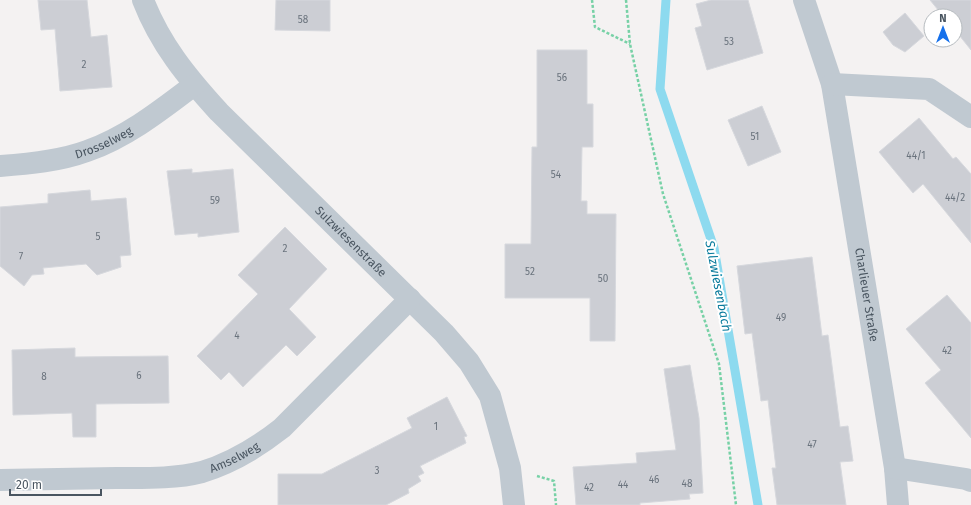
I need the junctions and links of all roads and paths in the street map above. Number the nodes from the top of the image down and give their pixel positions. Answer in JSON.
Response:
{"nodes":[{"id":1,"x":143,"y":0,"type":"edge"},
{"id":2,"x":592,"y":0,"type":"edge"},
{"id":3,"x":626,"y":0,"type":"edge"},
{"id":4,"x":804,"y":0,"type":"edge"},
{"id":5,"x":630,"y":44,"type":"junction"},
{"id":6,"x":832,"y":84,"type":"junction"},
{"id":7,"x":194,"y":85,"type":"junction"},
{"id":8,"x":971,"y":118,"type":"edge"},
{"id":9,"x":0,"y":166,"type":"edge"},
{"id":10,"x":410,"y":299,"type":"junction"},
{"id":11,"x":895,"y":468,"type":"junction"},
{"id":12,"x":0,"y":480,"type":"edge"},
{"id":13,"x":971,"y":481,"type":"edge"},
{"id":14,"x":514,"y":505,"type":"edge"},
{"id":15,"x":736,"y":505,"type":"edge"},
{"id":16,"x":898,"y":505,"type":"edge"}],
"edges":[{"from":1,"to":7,"type":"street","name":"Sulzwiesenstraße"},
{"from":2,"to":5,"type":"path"},
{"from":3,"to":5,"type":"path"},
{"from":4,"to":6,"type":"street","name":"Charlieuer Straße"},
{"from":5,"to":15,"type":"path"},
{"from":6,"to":8,"type":"street"},
{"from":6,"to":11,"type":"street","name":"Charlieuer Straße"},
{"from":7,"to":9,"type":"street","name":"Drosselweg"},
{"from":7,"to":10,"type":"street","name":"Sulzwiesenstraße"},
{"from":10,"to":12,"type":"street","name":"Amselweg"},
{"from":10,"to":14,"type":"street","name":"Sulzwiesenstraße"},
{"from":11,"to":13,"type":"street"},
{"from":11,"to":16,"type":"street","name":"Charlieuer Straße"}]}
